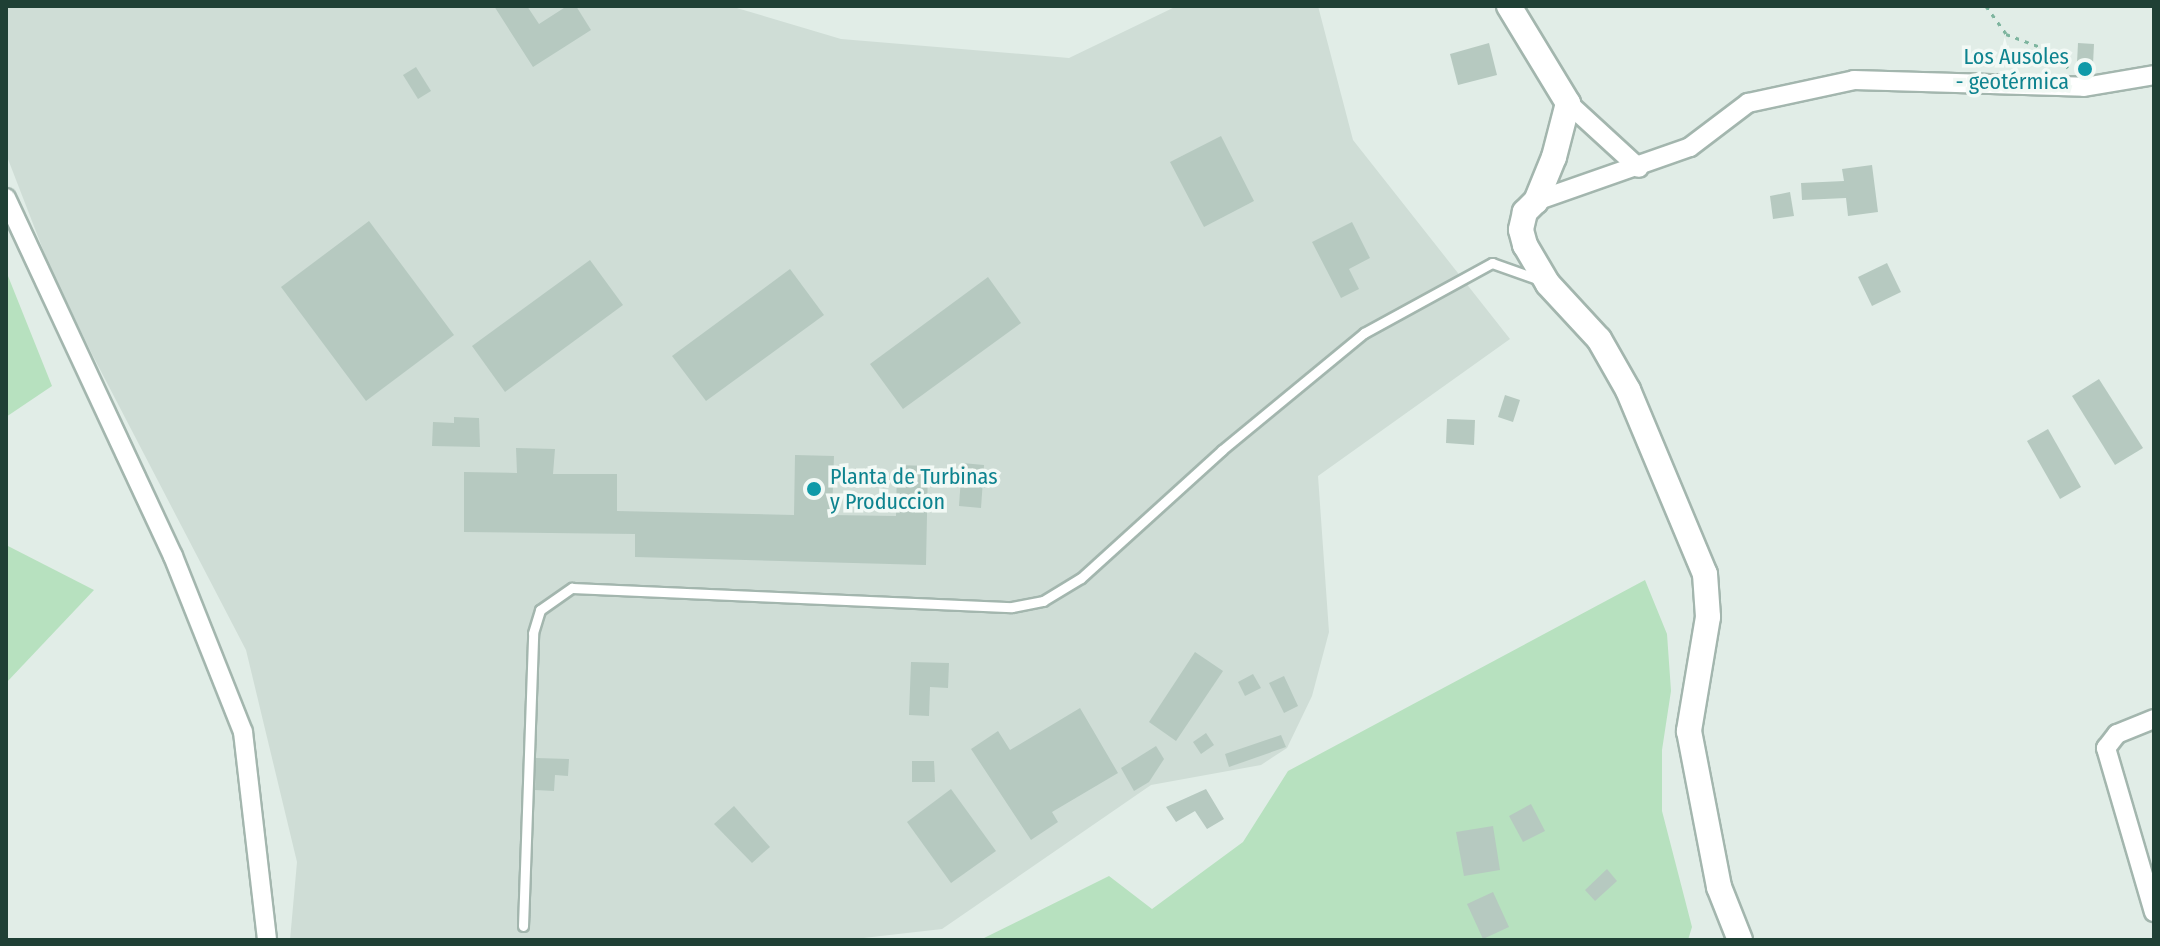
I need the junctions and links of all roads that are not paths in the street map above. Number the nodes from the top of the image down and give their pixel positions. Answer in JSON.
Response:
{"nodes":[{"id":1,"x":1509,"y":6,"type":"edge"},
{"id":2,"x":2154,"y":75,"type":"edge"},
{"id":3,"x":1568,"y":103,"type":"junction"},
{"id":4,"x":1639,"y":168,"type":"junction"},
{"id":5,"x":6,"y":198,"type":"edge"},
{"id":6,"x":1536,"y":201,"type":"junction"},
{"id":7,"x":1548,"y":284,"type":"junction"},
{"id":8,"x":2154,"y":719,"type":"edge"},
{"id":9,"x":2153,"y":905,"type":"edge"},
{"id":10,"x":523,"y":926,"type":"dead end"},
{"id":11,"x":267,"y":940,"type":"edge"},
{"id":12,"x":1740,"y":940,"type":"edge"}],
"edges":[{"from":1,"to":3,"type":"street"},
{"from":2,"to":4,"type":"street"},
{"from":3,"to":4,"type":"street"},
{"from":3,"to":6,"type":"street"},
{"from":4,"to":6,"type":"street"},
{"from":5,"to":11,"type":"street"},
{"from":6,"to":7,"type":"street"},
{"from":7,"to":10,"type":"lane"},
{"from":7,"to":12,"type":"street"},
{"from":8,"to":9,"type":"street"}]}
